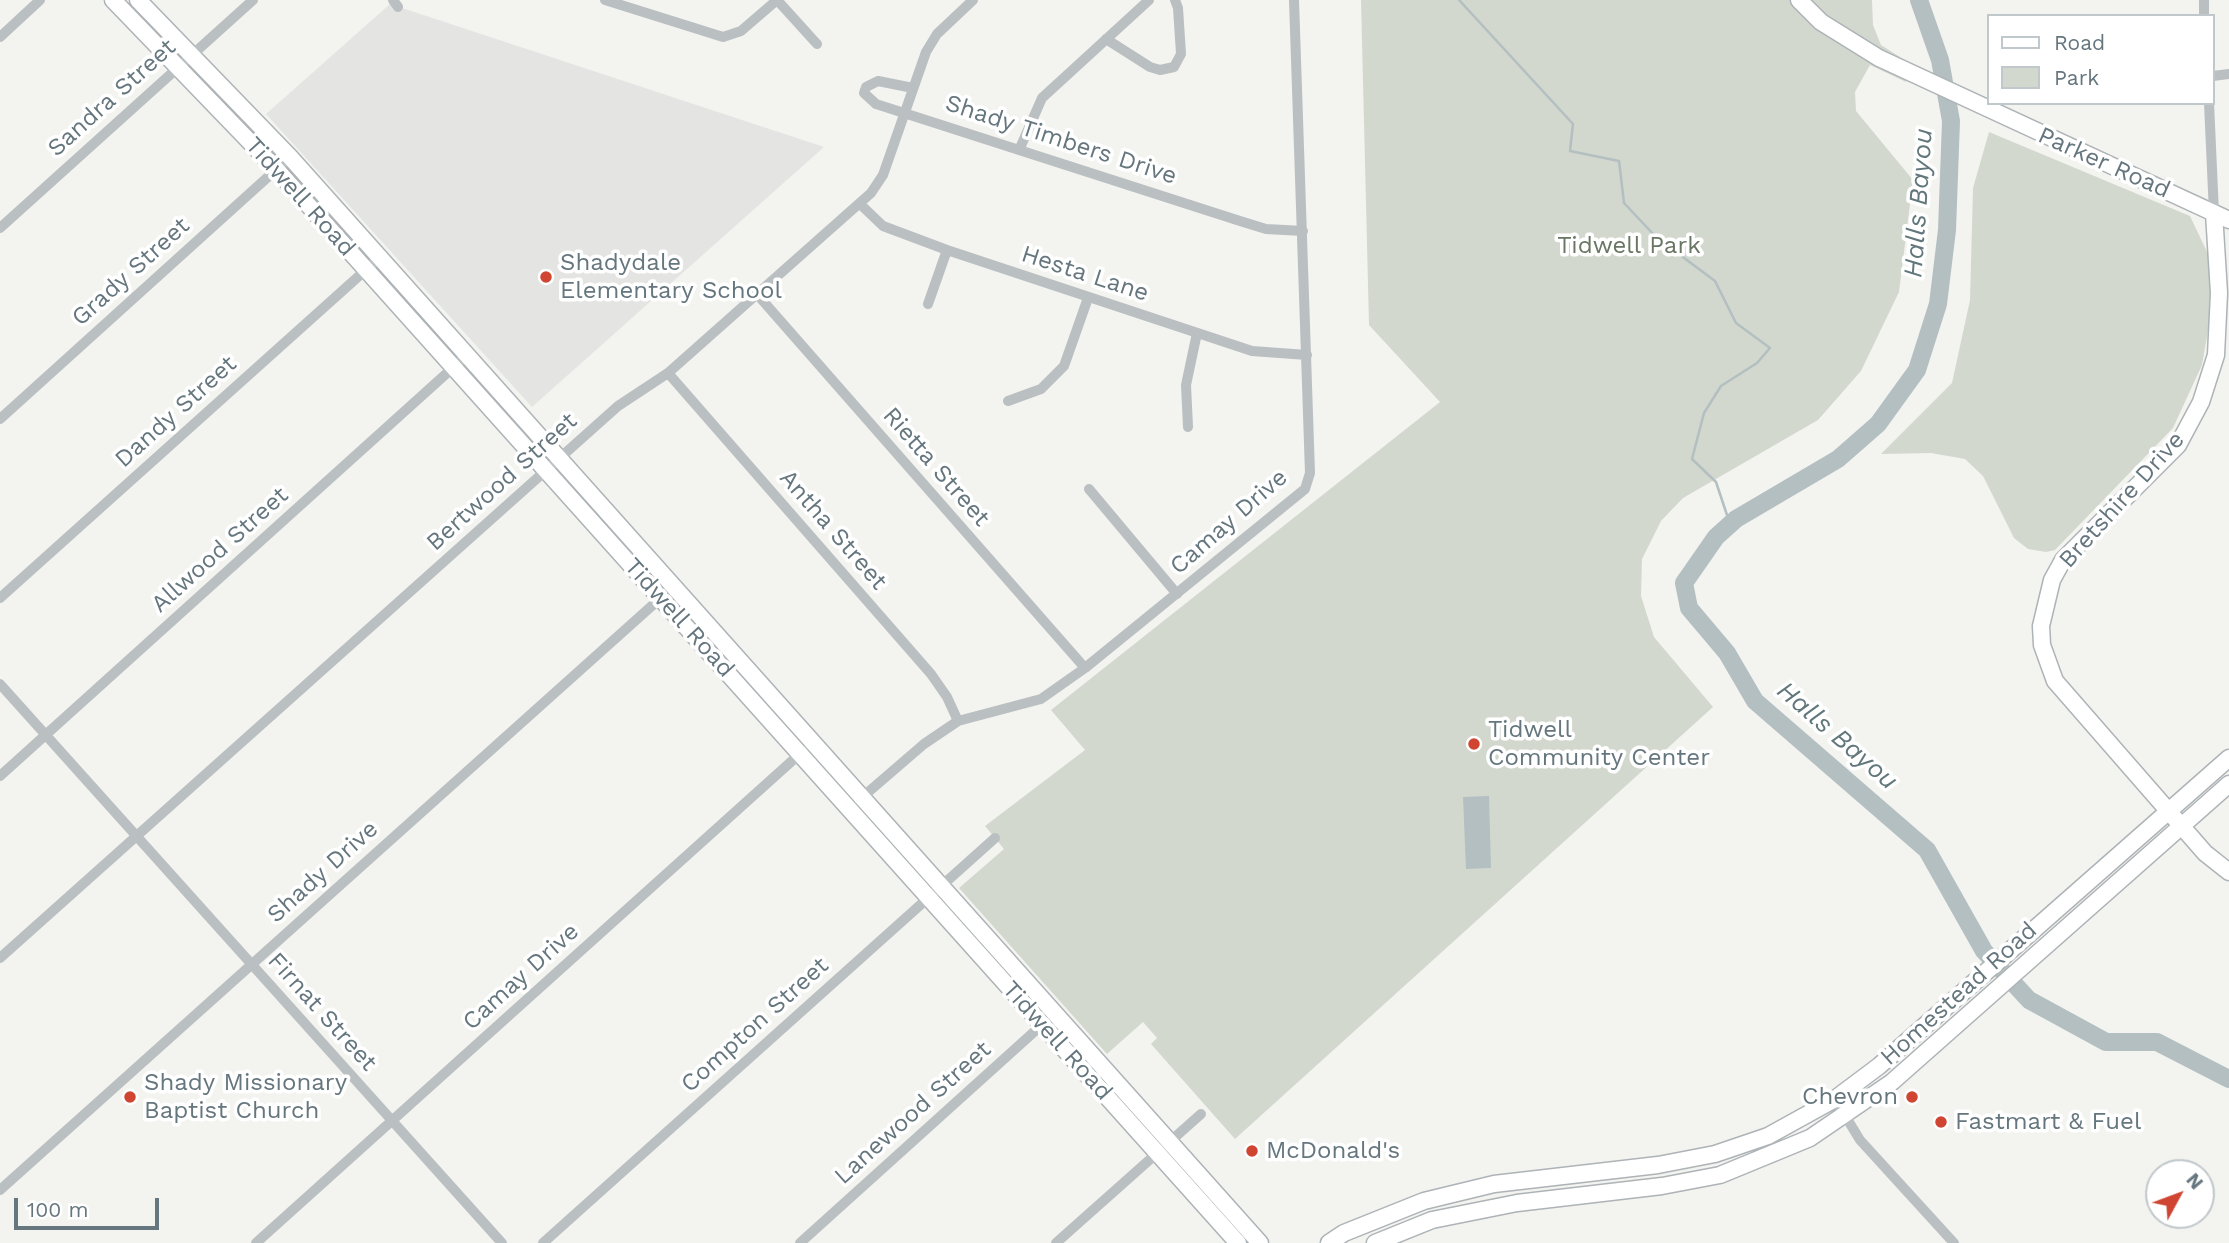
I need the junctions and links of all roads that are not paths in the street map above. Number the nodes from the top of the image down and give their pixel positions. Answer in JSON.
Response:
{"nodes":[{"id":1,"x":40,"y":0,"type":"edge"},
{"id":2,"x":113,"y":0,"type":"edge"},
{"id":3,"x":138,"y":0,"type":"edge"},
{"id":4,"x":253,"y":0,"type":"edge"},
{"id":5,"x":605,"y":0,"type":"edge"},
{"id":6,"x":778,"y":0,"type":"edge"},
{"id":7,"x":1149,"y":0,"type":"edge"},
{"id":8,"x":1175,"y":0,"type":"edge"},
{"id":9,"x":1294,"y":0,"type":"edge"},
{"id":10,"x":1799,"y":0,"type":"edge"},
{"id":11,"x":967,"y":2,"type":"edge"},
{"id":12,"x":0,"y":37,"type":"edge"},
{"id":13,"x":1106,"y":39,"type":"junction"},
{"id":14,"x":817,"y":44,"type":"dead end"},
{"id":15,"x":192,"y":55,"type":"junction"},
{"id":16,"x":178,"y":67,"type":"junction"},
{"id":17,"x":913,"y":88,"type":"junction"},
{"id":18,"x":2209,"y":105,"type":"edge"},
{"id":19,"x":905,"y":112,"type":"junction"},
{"id":20,"x":1020,"y":148,"type":"junction"},
{"id":21,"x":290,"y":157,"type":"junction"},
{"id":22,"x":276,"y":169,"type":"junction"},
{"id":23,"x":860,"y":204,"type":"junction"},
{"id":24,"x":2221,"y":217,"type":"edge"},
{"id":25,"x":0,"y":228,"type":"edge"},
{"id":26,"x":1303,"y":230,"type":"junction"},
{"id":27,"x":947,"y":250,"type":"junction"},
{"id":28,"x":379,"y":258,"type":"junction"},
{"id":29,"x":366,"y":270,"type":"junction"},
{"id":30,"x":757,"y":293,"type":"junction"},
{"id":31,"x":1088,"y":298,"type":"junction"},
{"id":32,"x":928,"y":304,"type":"dead end"},
{"id":33,"x":1197,"y":333,"type":"junction"},
{"id":34,"x":467,"y":355,"type":"junction"},
{"id":35,"x":1307,"y":355,"type":"junction"},
{"id":36,"x":454,"y":367,"type":"junction"},
{"id":37,"x":668,"y":373,"type":"junction"},
{"id":38,"x":1008,"y":401,"type":"dead end"},
{"id":39,"x":0,"y":419,"type":"edge"},
{"id":40,"x":1188,"y":427,"type":"dead end"},
{"id":41,"x":554,"y":464,"type":"junction"},
{"id":42,"x":1089,"y":489,"type":"dead end"},
{"id":43,"x":674,"y":586,"type":"junction"},
{"id":44,"x":1177,"y":594,"type":"junction"},
{"id":45,"x":0,"y":598,"type":"edge"},
{"id":46,"x":662,"y":598,"type":"junction"},
{"id":47,"x":1085,"y":668,"type":"junction"},
{"id":48,"x":0,"y":684,"type":"edge"},
{"id":49,"x":958,"y":721,"type":"junction"},
{"id":50,"x":46,"y":735,"type":"junction"},
{"id":51,"x":814,"y":742,"type":"junction"},
{"id":52,"x":799,"y":753,"type":"junction"},
{"id":53,"x":2229,"y":758,"type":"edge"},
{"id":54,"x":0,"y":776,"type":"edge"},
{"id":55,"x":2229,"y":783,"type":"edge"},
{"id":56,"x":864,"y":796,"type":"junction"},
{"id":57,"x":849,"y":808,"type":"junction"},
{"id":58,"x":2169,"y":811,"type":"junction"},
{"id":59,"x":2181,"y":825,"type":"junction"},
{"id":60,"x":136,"y":836,"type":"junction"},
{"id":61,"x":995,"y":838,"type":"dead end"},
{"id":62,"x":2229,"y":872,"type":"edge"},
{"id":63,"x":942,"y":886,"type":"junction"},
{"id":64,"x":928,"y":897,"type":"junction"},
{"id":65,"x":2049,"y":914,"type":"junction"},
{"id":66,"x":2063,"y":930,"type":"junction"},
{"id":67,"x":0,"y":958,"type":"edge"},
{"id":68,"x":252,"y":964,"type":"junction"},
{"id":69,"x":1940,"y":1011,"type":"junction"},
{"id":70,"x":1055,"y":1014,"type":"junction"},
{"id":71,"x":1041,"y":1026,"type":"junction"},
{"id":72,"x":1955,"y":1026,"type":"junction"},
{"id":73,"x":1835,"y":1099,"type":"junction"},
{"id":74,"x":1200,"y":1114,"type":"dead end"},
{"id":75,"x":1846,"y":1116,"type":"junction"},
{"id":76,"x":392,"y":1122,"type":"junction"},
{"id":77,"x":1171,"y":1141,"type":"junction"},
{"id":78,"x":1158,"y":1153,"type":"junction"},
{"id":79,"x":1715,"y":1154,"type":"junction"},
{"id":80,"x":1575,"y":1175,"type":"junction"},
{"id":81,"x":1720,"y":1175,"type":"junction"},
{"id":82,"x":0,"y":1190,"type":"edge"},
{"id":83,"x":1578,"y":1196,"type":"junction"},
{"id":84,"x":256,"y":1243,"type":"edge"},
{"id":85,"x":502,"y":1243,"type":"edge"},
{"id":86,"x":543,"y":1243,"type":"edge"},
{"id":87,"x":800,"y":1243,"type":"edge"},
{"id":88,"x":1056,"y":1243,"type":"edge"},
{"id":89,"x":1238,"y":1243,"type":"edge"},
{"id":90,"x":1260,"y":1243,"type":"edge"},
{"id":91,"x":1329,"y":1243,"type":"edge"},
{"id":92,"x":1375,"y":1243,"type":"edge"},
{"id":93,"x":1954,"y":1243,"type":"edge"}],
"edges":[{"from":1,"to":12,"type":"street"},
{"from":2,"to":16,"type":"main road","name":"Tidwell Road"},
{"from":3,"to":15,"type":"main road","name":"Tidwell Road"},
{"from":4,"to":15,"type":"street","name":"Sandra Street"},
{"from":5,"to":6,"type":"street"},
{"from":6,"to":14,"type":"street"},
{"from":7,"to":13,"type":"street"},
{"from":8,"to":13,"type":"street"},
{"from":9,"to":26,"type":"street","name":"Camay Drive"},
{"from":10,"to":24,"type":"main road","name":"Parker Road"},
{"from":11,"to":17,"type":"street","name":"Bertwood Street"},
{"from":13,"to":20,"type":"street"},
{"from":15,"to":16,"type":"street","name":"Sandra Street"},
{"from":15,"to":21,"type":"main road","name":"Tidwell Road"},
{"from":16,"to":22,"type":"main road","name":"Tidwell Road"},
{"from":16,"to":25,"type":"street","name":"Sandra Street"},
{"from":17,"to":19,"type":"street","name":"Bertwood Street"},
{"from":17,"to":19,"type":"street","name":"Shady Timbers Drive"},
{"from":18,"to":24,"type":"street","name":"Bretshire Drive"},
{"from":19,"to":20,"type":"street","name":"Shady Timbers Drive"},
{"from":19,"to":23,"type":"street","name":"Bertwood Street"},
{"from":20,"to":26,"type":"street","name":"Shady Timbers Drive"},
{"from":21,"to":22,"type":"street","name":"Grady Street"},
{"from":21,"to":28,"type":"main road","name":"Tidwell Road"},
{"from":22,"to":29,"type":"main road","name":"Tidwell Road"},
{"from":22,"to":39,"type":"street","name":"Grady Street"},
{"from":23,"to":27,"type":"street","name":"Hesta Lane"},
{"from":23,"to":30,"type":"street","name":"Bertwood Street"},
{"from":24,"to":58,"type":"main road","name":"Bretshire Drive"},
{"from":26,"to":35,"type":"street","name":"Camay Drive"},
{"from":27,"to":31,"type":"street","name":"Hesta Lane"},
{"from":27,"to":32,"type":"street"},
{"from":28,"to":29,"type":"street","name":"Dandy Street"},
{"from":28,"to":34,"type":"main road","name":"Tidwell Road"},
{"from":29,"to":36,"type":"main road","name":"Tidwell Road"},
{"from":29,"to":45,"type":"street","name":"Dandy Street"},
{"from":30,"to":37,"type":"street","name":"Bertwood Street"},
{"from":30,"to":47,"type":"street","name":"Rietta Street"},
{"from":31,"to":33,"type":"street","name":"Hesta Lane"},
{"from":31,"to":38,"type":"street"},
{"from":33,"to":35,"type":"street","name":"Hesta Lane"},
{"from":33,"to":40,"type":"street"},
{"from":34,"to":36,"type":"street","name":"Allwood Street"},
{"from":34,"to":41,"type":"main road","name":"Tidwell Road"},
{"from":35,"to":44,"type":"street","name":"Camay Drive"},
{"from":36,"to":41,"type":"main road","name":"Tidwell Road"},
{"from":36,"to":50,"type":"street","name":"Allwood Street"},
{"from":37,"to":41,"type":"street","name":"Bertwood Street"},
{"from":37,"to":49,"type":"street","name":"Antha Street"},
{"from":41,"to":43,"type":"main road","name":"Tidwell Road"},
{"from":41,"to":46,"type":"main road","name":"Tidwell Road"},
{"from":41,"to":60,"type":"street","name":"Bertwood Street"},
{"from":42,"to":44,"type":"street"},
{"from":43,"to":46,"type":"street","name":"Shady Drive"},
{"from":43,"to":51,"type":"main road","name":"Tidwell Road"},
{"from":44,"to":47,"type":"street","name":"Camay Drive"},
{"from":46,"to":52,"type":"main road","name":"Tidwell Road"},
{"from":46,"to":68,"type":"street","name":"Shady Drive"},
{"from":47,"to":49,"type":"street","name":"Camay Drive"},
{"from":48,"to":50,"type":"street","name":"Firnat Street"},
{"from":49,"to":56,"type":"street","name":"Camay Drive"},
{"from":50,"to":54,"type":"street","name":"Allwood Street"},
{"from":50,"to":60,"type":"street","name":"Firnat Street"},
{"from":51,"to":52,"type":"street","name":"Camay Drive"},
{"from":51,"to":56,"type":"main road","name":"Tidwell Road"},
{"from":52,"to":57,"type":"main road","name":"Tidwell Road"},
{"from":52,"to":76,"type":"street","name":"Camay Drive"},
{"from":53,"to":58,"type":"main road","name":"Homestead Road"},
{"from":55,"to":59,"type":"main road","name":"Homestead Road"},
{"from":56,"to":57,"type":"street","name":"Camay Drive"},
{"from":56,"to":63,"type":"main road","name":"Tidwell Road"},
{"from":57,"to":64,"type":"main road","name":"Tidwell Road"},
{"from":58,"to":59,"type":"main road","name":"Bretshire Drive"},
{"from":58,"to":65,"type":"main road","name":"Homestead Road"},
{"from":59,"to":62,"type":"main road","name":"Bretshire Drive"},
{"from":59,"to":66,"type":"main road","name":"Homestead Road"},
{"from":60,"to":67,"type":"street","name":"Bertwood Street"},
{"from":60,"to":68,"type":"street","name":"Firnat Street"},
{"from":61,"to":63,"type":"street","name":"Compton Street"},
{"from":63,"to":64,"type":"street","name":"Compton Street"},
{"from":63,"to":70,"type":"main road","name":"Tidwell Road"},
{"from":64,"to":71,"type":"main road","name":"Tidwell Road"},
{"from":64,"to":86,"type":"street","name":"Compton Street"},
{"from":65,"to":66,"type":"main road"},
{"from":65,"to":69,"type":"main road","name":"Homestead Road"},
{"from":66,"to":72,"type":"main road","name":"Homestead Road"},
{"from":68,"to":76,"type":"street","name":"Firnat Street"},
{"from":68,"to":82,"type":"street","name":"Shady Drive"},
{"from":69,"to":72,"type":"main road"},
{"from":69,"to":73,"type":"main road","name":"Homestead Road"},
{"from":70,"to":71,"type":"street","name":"Lanewood Street"},
{"from":70,"to":77,"type":"main road","name":"Tidwell Road"},
{"from":71,"to":78,"type":"main road","name":"Tidwell Road"},
{"from":71,"to":87,"type":"street","name":"Lanewood Street"},
{"from":72,"to":75,"type":"main road","name":"Homestead Road"},
{"from":73,"to":75,"type":"street"},
{"from":73,"to":79,"type":"main road","name":"Homestead Road"},
{"from":74,"to":77,"type":"street"},
{"from":75,"to":81,"type":"main road","name":"Homestead Road"},
{"from":75,"to":93,"type":"street"},
{"from":76,"to":84,"type":"street","name":"Camay Drive"},
{"from":76,"to":85,"type":"street","name":"Firnat Street"},
{"from":77,"to":78,"type":"street"},
{"from":77,"to":90,"type":"main road","name":"Tidwell Road"},
{"from":78,"to":88,"type":"street"},
{"from":78,"to":89,"type":"main road","name":"Tidwell Road"},
{"from":79,"to":80,"type":"main road","name":"Homestead Road"},
{"from":79,"to":81,"type":"main road"},
{"from":80,"to":83,"type":"main road"},
{"from":80,"to":91,"type":"main road","name":"Homestead Road"},
{"from":81,"to":83,"type":"main road","name":"Homestead Road"},
{"from":83,"to":92,"type":"main road","name":"Homestead Road"}]}
